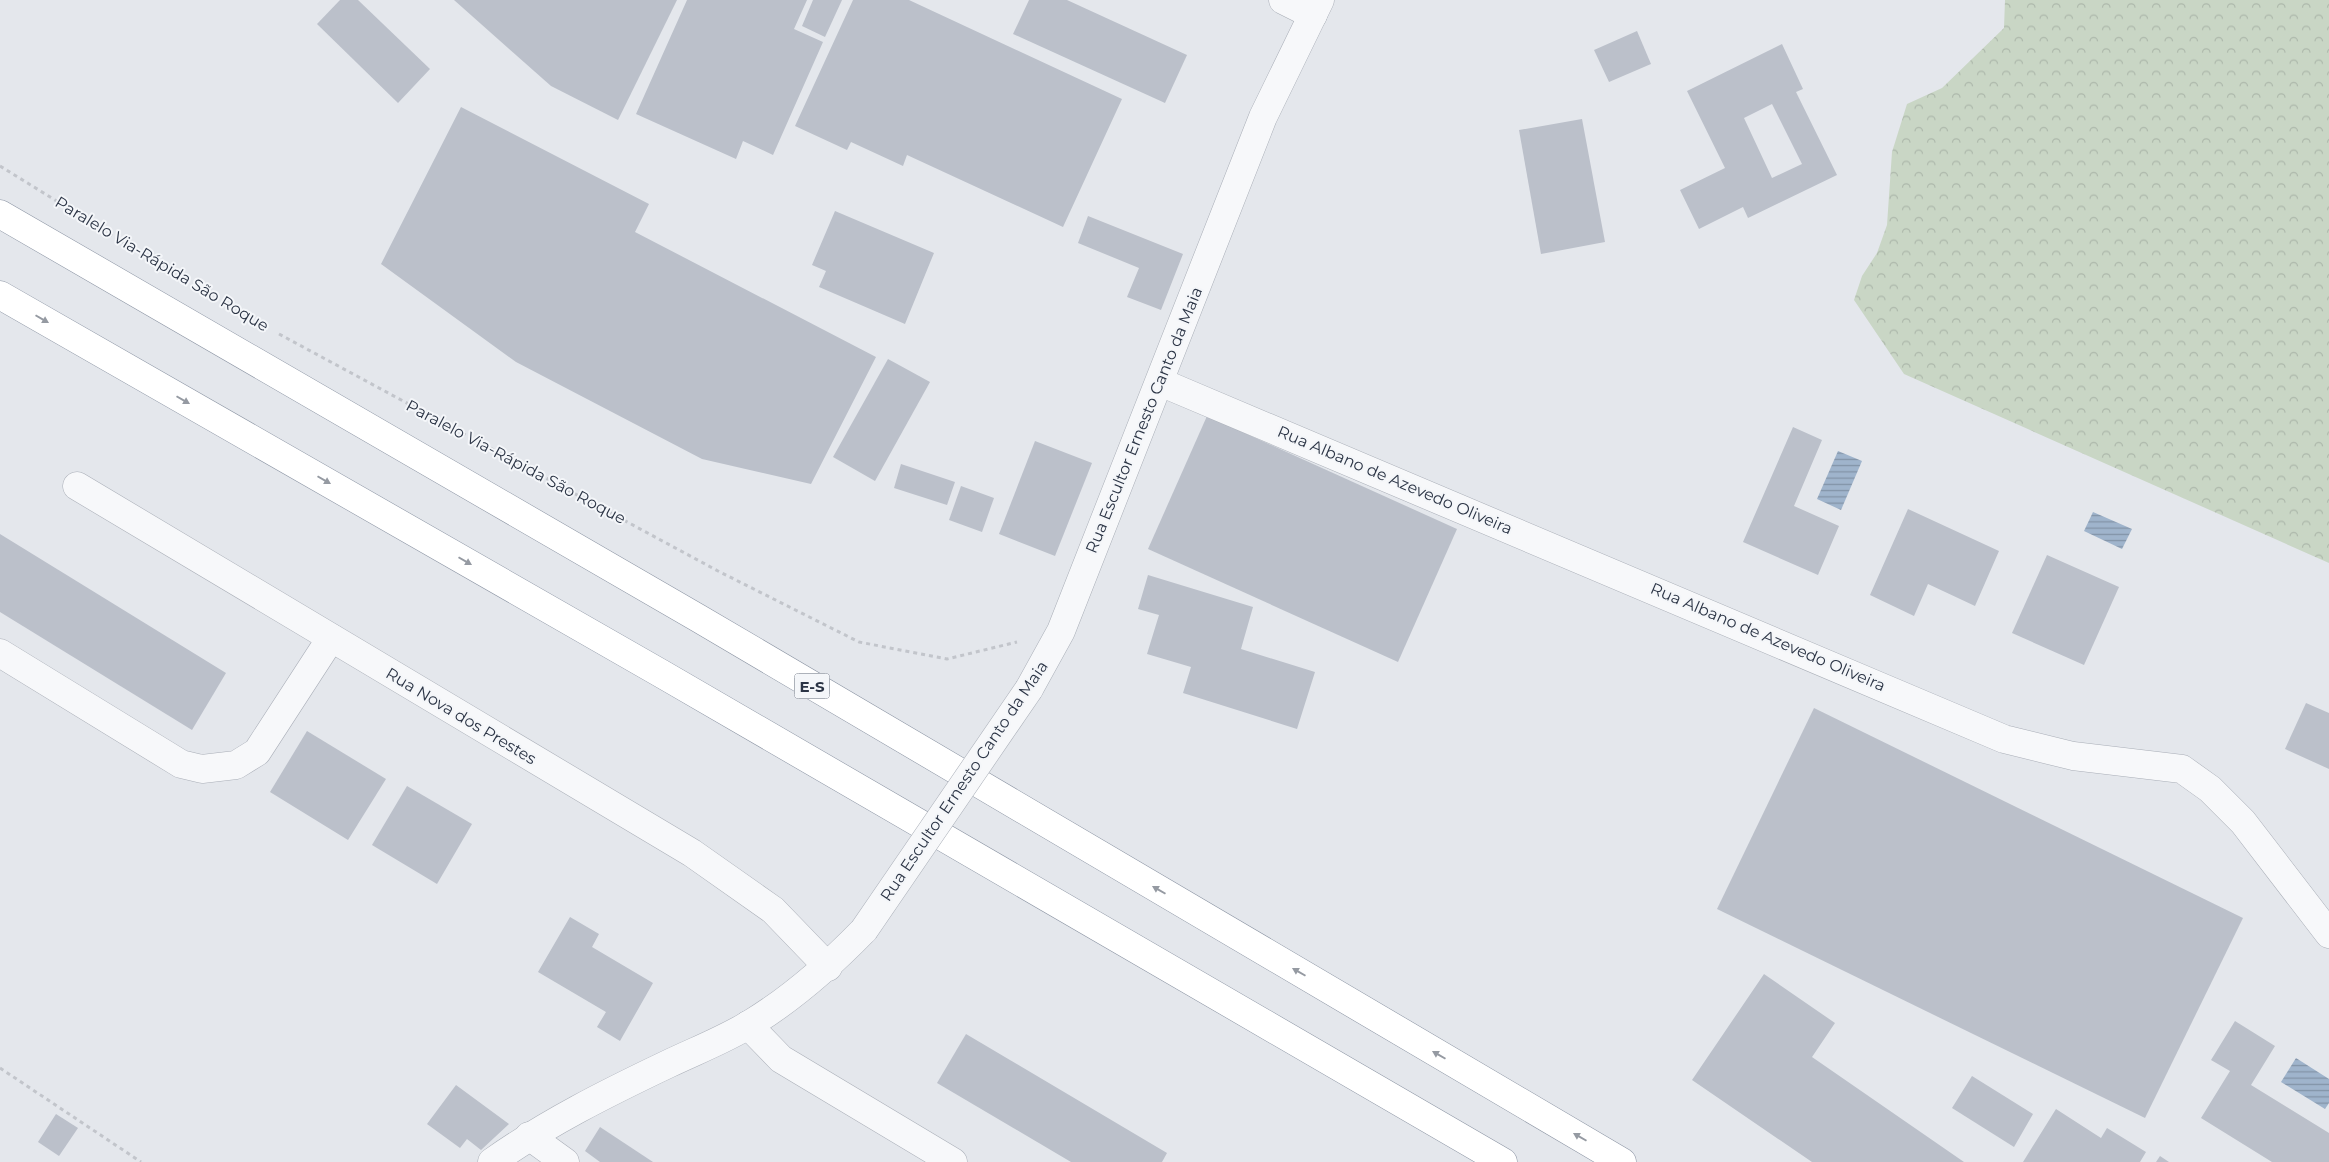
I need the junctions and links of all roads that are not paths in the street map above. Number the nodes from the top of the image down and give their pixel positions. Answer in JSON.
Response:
{"nodes":[{"id":1,"x":1283,"y":0,"type":"edge"},
{"id":2,"x":1316,"y":7,"type":"edge"},
{"id":3,"x":0,"y":214,"type":"edge"},
{"id":4,"x":0,"y":295,"type":"edge"},
{"id":5,"x":1160,"y":382,"type":"junction"},
{"id":6,"x":77,"y":486,"type":"dead end"},
{"id":7,"x":331,"y":638,"type":"junction"},
{"id":8,"x":0,"y":653,"type":"edge"},
{"id":9,"x":2329,"y":934,"type":"edge"},
{"id":10,"x":828,"y":967,"type":"junction"},
{"id":11,"x":748,"y":1025,"type":"junction"},
{"id":12,"x":529,"y":1136,"type":"junction"},
{"id":13,"x":492,"y":1162,"type":"edge"},
{"id":14,"x":565,"y":1162,"type":"edge"},
{"id":15,"x":953,"y":1162,"type":"edge"},
{"id":16,"x":1503,"y":1162,"type":"edge"},
{"id":17,"x":1622,"y":1162,"type":"edge"}],
"edges":[{"from":1,"to":2,"type":"street"},
{"from":2,"to":5,"type":"street","name":"Rua Escultor Ernesto Canto da Maia"},
{"from":17,"to":3,"type":"highway","number":"E-S","one_way":true},
{"from":4,"to":16,"type":"highway","one_way":true},
{"from":5,"to":9,"type":"street","name":"Rua Albano de Azevedo Oliveira"},
{"from":5,"to":10,"type":"street","name":"Rua Escultor Ernesto Canto da Maia","bridge":true},
{"from":6,"to":7,"type":"street","name":"Rua Nova dos Prestes"},
{"from":7,"to":8,"type":"street"},
{"from":7,"to":10,"type":"street","name":"Rua Nova dos Prestes"},
{"from":10,"to":11,"type":"street","name":"Rua Escultor Ernesto Canto da Maia"},
{"from":11,"to":12,"type":"street","name":"Rua Escultor Ernesto Canto da Maia"},
{"from":11,"to":15,"type":"street"},
{"from":12,"to":13,"type":"street","name":"Rua Escultor Ernesto Canto da Maia"},
{"from":12,"to":14,"type":"street"}]}
